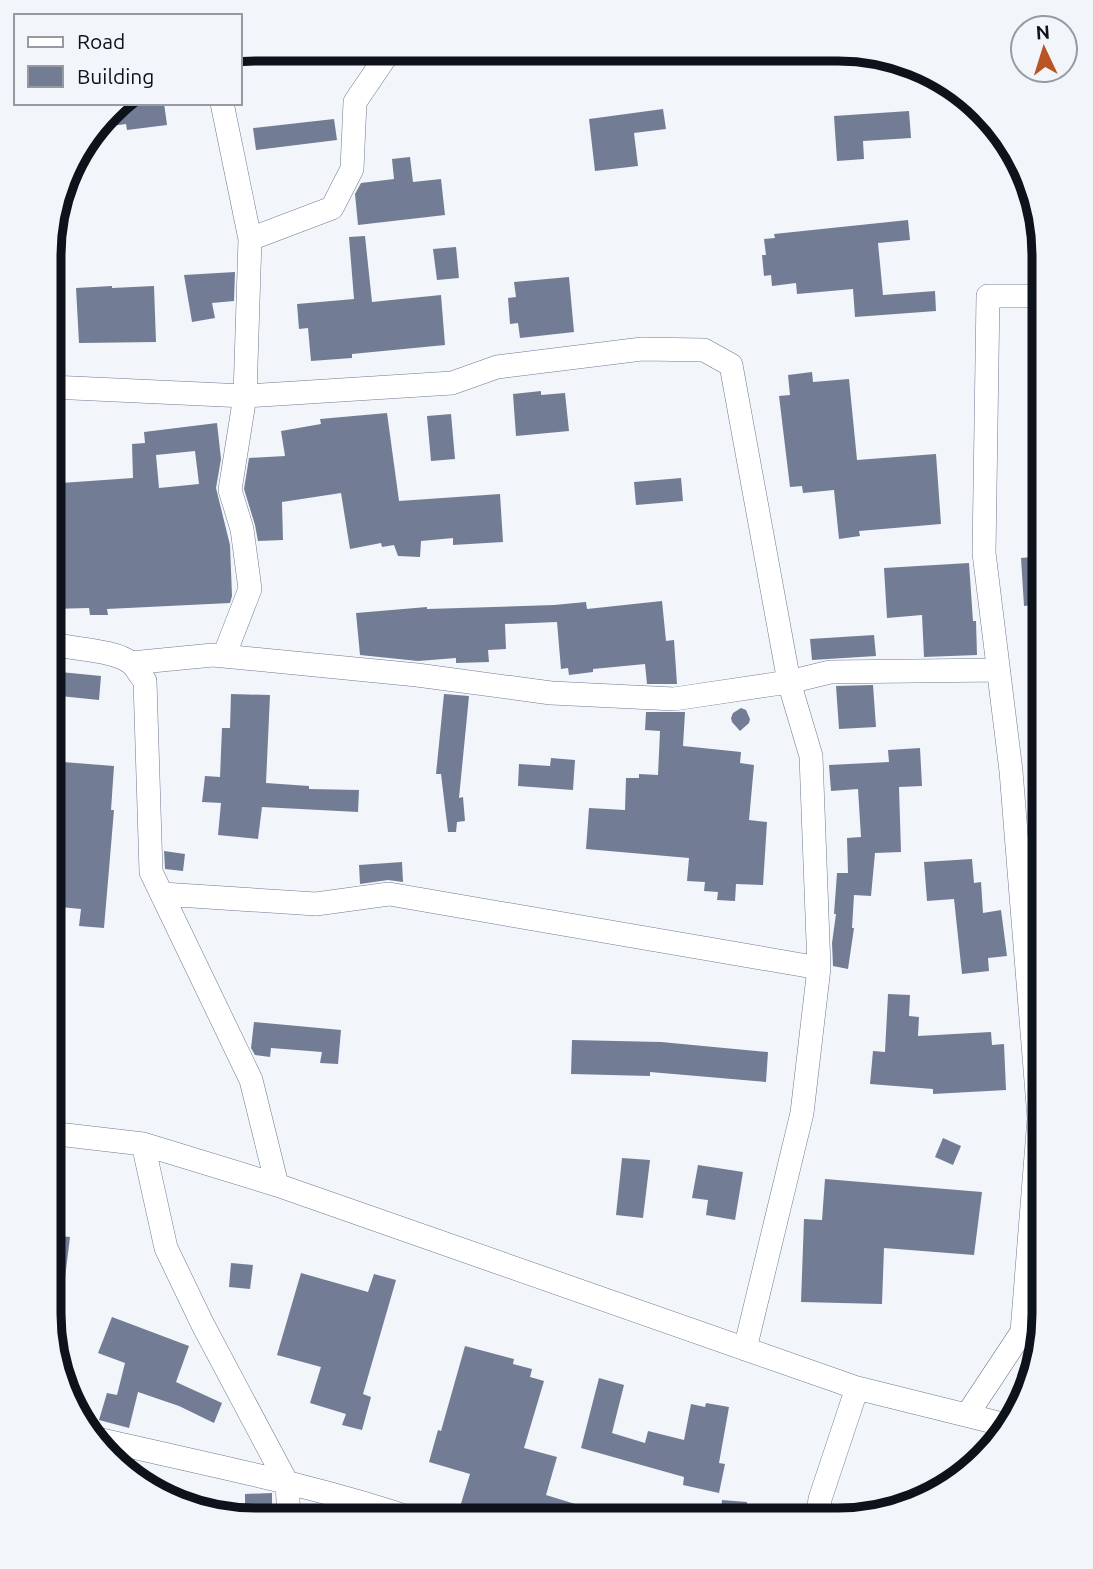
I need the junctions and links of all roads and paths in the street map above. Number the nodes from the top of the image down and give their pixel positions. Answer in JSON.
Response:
{"nodes":[{"id":1,"x":382,"y":62,"type":"edge"},
{"id":2,"x":222,"y":105,"type":"edge"},
{"id":3,"x":250,"y":239,"type":"junction"},
{"id":4,"x":1032,"y":296,"type":"edge"},
{"id":5,"x":61,"y":387,"type":"edge"},
{"id":6,"x":245,"y":396,"type":"junction"},
{"id":7,"x":61,"y":647,"type":"edge"},
{"id":8,"x":224,"y":656,"type":"junction"},
{"id":9,"x":131,"y":663,"type":"junction"},
{"id":10,"x":998,"y":670,"type":"junction"},
{"id":11,"x":789,"y":682,"type":"junction"},
{"id":12,"x":162,"y":894,"type":"junction"},
{"id":13,"x":818,"y":968,"type":"junction"},
{"id":14,"x":1031,"y":1022,"type":"edge"},
{"id":15,"x":61,"y":1134,"type":"edge"},
{"id":16,"x":144,"y":1144,"type":"junction"},
{"id":17,"x":277,"y":1185,"type":"junction"},
{"id":18,"x":1031,"y":1217,"type":"edge"},
{"id":19,"x":746,"y":1349,"type":"junction"},
{"id":20,"x":857,"y":1388,"type":"junction"},
{"id":21,"x":967,"y":1415,"type":"junction"},
{"id":22,"x":998,"y":1423,"type":"edge"},
{"id":23,"x":109,"y":1441,"type":"edge"},
{"id":24,"x":287,"y":1483,"type":"junction"},
{"id":25,"x":288,"y":1508,"type":"edge"},
{"id":26,"x":383,"y":1508,"type":"edge"},
{"id":27,"x":819,"y":1508,"type":"edge"}],
"edges":[{"from":1,"to":3,"type":"street"},
{"from":2,"to":3,"type":"street"},
{"from":3,"to":6,"type":"street"},
{"from":4,"to":10,"type":"street"},
{"from":5,"to":6,"type":"street"},
{"from":6,"to":8,"type":"street"},
{"from":6,"to":11,"type":"street"},
{"from":7,"to":9,"type":"street"},
{"from":8,"to":9,"type":"street"},
{"from":8,"to":11,"type":"street"},
{"from":9,"to":12,"type":"street"},
{"from":10,"to":11,"type":"street"},
{"from":10,"to":14,"type":"street"},
{"from":11,"to":13,"type":"street"},
{"from":12,"to":13,"type":"street"},
{"from":12,"to":17,"type":"street"},
{"from":13,"to":19,"type":"street"},
{"from":15,"to":16,"type":"street"},
{"from":16,"to":17,"type":"street"},
{"from":16,"to":24,"type":"street"},
{"from":17,"to":19,"type":"street"},
{"from":18,"to":21,"type":"street"},
{"from":19,"to":20,"type":"street"},
{"from":20,"to":21,"type":"street"},
{"from":20,"to":27,"type":"street"},
{"from":21,"to":22,"type":"street"},
{"from":23,"to":24,"type":"street"},
{"from":24,"to":25,"type":"street"},
{"from":24,"to":26,"type":"street"}]}
